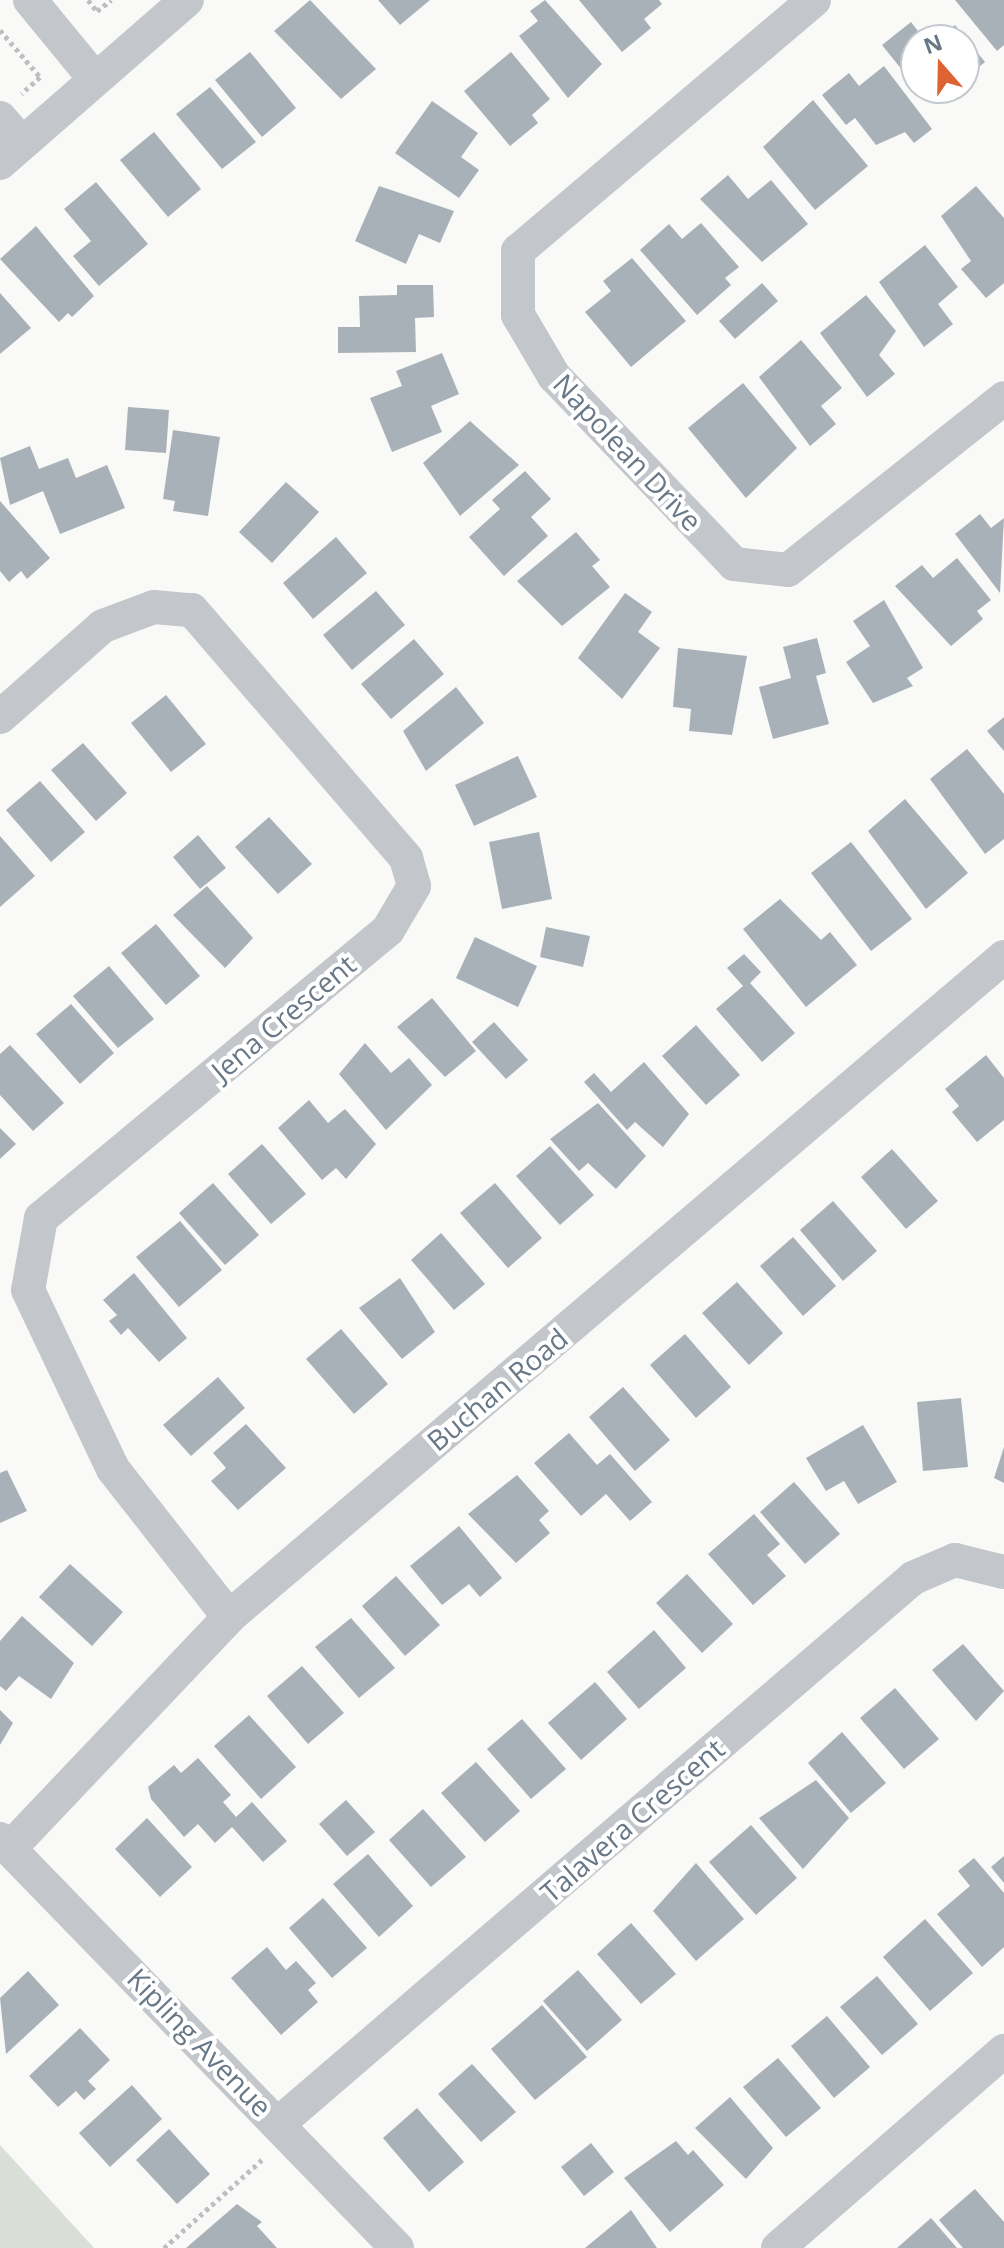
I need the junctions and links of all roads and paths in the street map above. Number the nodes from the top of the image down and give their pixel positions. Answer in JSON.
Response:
{"nodes":[{"id":1,"x":30,"y":0,"type":"edge"},
{"id":2,"x":88,"y":0,"type":"edge"},
{"id":3,"x":111,"y":0,"type":"edge"},
{"id":4,"x":187,"y":0,"type":"edge"},
{"id":5,"x":814,"y":0,"type":"edge"},
{"id":6,"x":0,"y":30,"type":"edge"},
{"id":7,"x":94,"y":78,"type":"junction"},
{"id":8,"x":8,"y":132,"type":"edge"},
{"id":9,"x":1004,"y":398,"type":"edge"},
{"id":10,"x":0,"y":717,"type":"edge"},
{"id":11,"x":1004,"y":957,"type":"edge"},
{"id":12,"x":1004,"y":1572,"type":"edge"},
{"id":13,"x":229,"y":1617,"type":"junction"},
{"id":14,"x":6,"y":1842,"type":"edge"},
{"id":15,"x":1004,"y":2051,"type":"edge"},
{"id":16,"x":278,"y":2124,"type":"junction"},
{"id":17,"x":264,"y":2158,"type":"dead end"},
{"id":18,"x":164,"y":2248,"type":"edge"},
{"id":19,"x":397,"y":2248,"type":"edge"},
{"id":20,"x":778,"y":2248,"type":"edge"}],
"edges":[{"from":1,"to":7,"type":"street"},
{"from":2,"to":3,"type":"path"},
{"from":4,"to":7,"type":"street"},
{"from":5,"to":9,"type":"street","name":"Napolean Drive"},
{"from":6,"to":8,"type":"path"},
{"from":7,"to":8,"type":"street"},
{"from":10,"to":13,"type":"street","name":"Jena Crescent"},
{"from":11,"to":13,"type":"street","name":"Buchan Road"},
{"from":12,"to":16,"type":"street","name":"Talavera Crescent"},
{"from":13,"to":14,"type":"street","name":"Buchan Road"},
{"from":14,"to":16,"type":"street","name":"Kipling Avenue"},
{"from":15,"to":20,"type":"street"},
{"from":16,"to":19,"type":"street","name":"Kipling Avenue"},
{"from":17,"to":18,"type":"path"}]}
